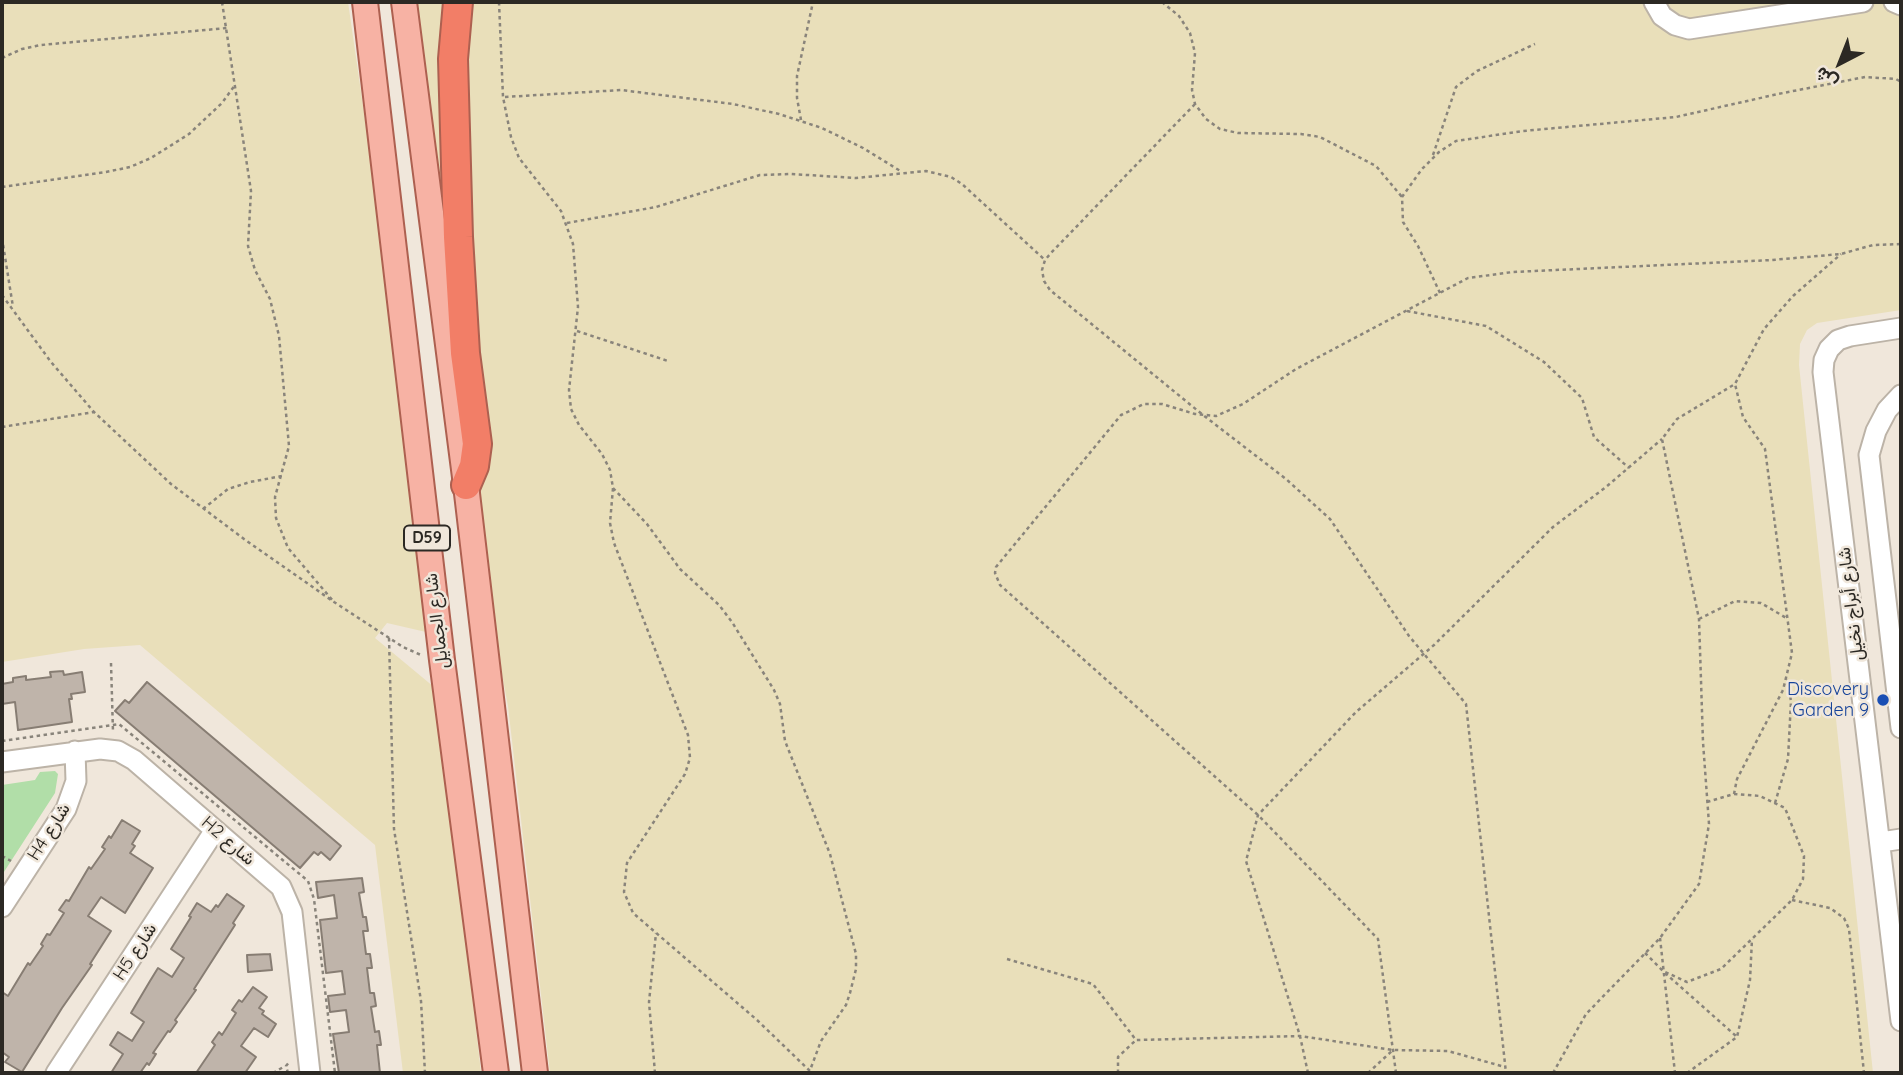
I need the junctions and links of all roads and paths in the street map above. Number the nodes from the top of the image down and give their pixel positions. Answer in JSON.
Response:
{"nodes":[{"id":1,"x":222,"y":2,"type":"edge"},
{"id":2,"x":365,"y":2,"type":"edge"},
{"id":3,"x":404,"y":2,"type":"edge"},
{"id":4,"x":458,"y":2,"type":"edge"},
{"id":5,"x":499,"y":2,"type":"edge"},
{"id":6,"x":813,"y":2,"type":"edge"},
{"id":7,"x":1162,"y":2,"type":"edge"},
{"id":8,"x":1654,"y":2,"type":"edge"},
{"id":9,"x":1863,"y":2,"type":"edge"},
{"id":10,"x":1894,"y":2,"type":"edge"},
{"id":11,"x":1901,"y":5,"type":"edge"},
{"id":12,"x":228,"y":28,"type":"junction"},
{"id":13,"x":1535,"y":44,"type":"dead end"},
{"id":14,"x":2,"y":58,"type":"edge"},
{"id":15,"x":1901,"y":82,"type":"edge"},
{"id":16,"x":235,"y":85,"type":"junction"},
{"id":17,"x":503,"y":97,"type":"junction"},
{"id":18,"x":1195,"y":104,"type":"junction"},
{"id":19,"x":801,"y":120,"type":"junction"},
{"id":20,"x":1432,"y":159,"type":"junction"},
{"id":21,"x":902,"y":172,"type":"junction"},
{"id":22,"x":2,"y":187,"type":"edge"},
{"id":23,"x":1402,"y":197,"type":"junction"},
{"id":24,"x":567,"y":223,"type":"junction"},
{"id":25,"x":2,"y":238,"type":"edge"},
{"id":26,"x":1901,"y":244,"type":"edge"},
{"id":27,"x":1841,"y":254,"type":"junction"},
{"id":28,"x":1045,"y":260,"type":"junction"},
{"id":29,"x":1440,"y":293,"type":"junction"},
{"id":30,"x":2,"y":295,"type":"edge"},
{"id":31,"x":13,"y":309,"type":"junction"},
{"id":32,"x":1406,"y":311,"type":"junction"},
{"id":33,"x":1901,"y":328,"type":"edge"},
{"id":34,"x":577,"y":331,"type":"junction"},
{"id":35,"x":668,"y":361,"type":"dead end"},
{"id":36,"x":1735,"y":384,"type":"junction"},
{"id":37,"x":1901,"y":395,"type":"edge"},
{"id":38,"x":94,"y":412,"type":"junction"},
{"id":39,"x":1203,"y":415,"type":"junction"},
{"id":40,"x":2,"y":427,"type":"edge"},
{"id":41,"x":1662,"y":439,"type":"junction"},
{"id":42,"x":1629,"y":468,"type":"junction"},
{"id":43,"x":282,"y":476,"type":"junction"},
{"id":44,"x":466,"y":485,"type":"junction"},
{"id":45,"x":613,"y":488,"type":"junction"},
{"id":46,"x":202,"y":509,"type":"junction"},
{"id":47,"x":334,"y":602,"type":"junction"},
{"id":48,"x":1699,"y":619,"type":"junction"},
{"id":49,"x":1787,"y":619,"type":"junction"},
{"id":50,"x":389,"y":638,"type":"junction"},
{"id":51,"x":1424,"y":654,"type":"junction"},
{"id":52,"x":442,"y":660,"type":"junction"},
{"id":53,"x":111,"y":663,"type":"dead end"},
{"id":54,"x":1787,"y":675,"type":"junction"},
{"id":55,"x":113,"y":724,"type":"junction"},
{"id":56,"x":1901,"y":728,"type":"edge"},
{"id":57,"x":2,"y":741,"type":"edge"},
{"id":58,"x":109,"y":749,"type":"junction"},
{"id":59,"x":75,"y":751,"type":"junction"},
{"id":60,"x":2,"y":762,"type":"edge"},
{"id":61,"x":1734,"y":794,"type":"junction"},
{"id":62,"x":1707,"y":802,"type":"junction"},
{"id":63,"x":1775,"y":803,"type":"junction"},
{"id":64,"x":1258,"y":815,"type":"junction"},
{"id":65,"x":215,"y":830,"type":"junction"},
{"id":66,"x":1901,"y":839,"type":"edge"},
{"id":67,"x":1881,"y":842,"type":"junction"},
{"id":68,"x":12,"y":862,"type":"dead end"},
{"id":69,"x":7,"y":869,"type":"dead end"},
{"id":70,"x":1792,"y":900,"type":"junction"},
{"id":71,"x":2,"y":907,"type":"edge"},
{"id":72,"x":656,"y":933,"type":"junction"},
{"id":73,"x":1660,"y":938,"type":"junction"},
{"id":74,"x":1752,"y":939,"type":"junction"},
{"id":75,"x":1645,"y":953,"type":"junction"},
{"id":76,"x":1007,"y":959,"type":"dead end"},
{"id":77,"x":1663,"y":971,"type":"junction"},
{"id":78,"x":1901,"y":1021,"type":"edge"},
{"id":79,"x":1300,"y":1036,"type":"junction"},
{"id":80,"x":1737,"y":1037,"type":"junction"},
{"id":81,"x":1136,"y":1041,"type":"junction"},
{"id":82,"x":1393,"y":1050,"type":"junction"},
{"id":83,"x":292,"y":1058,"type":"dead end"},
{"id":84,"x":286,"y":1066,"type":"junction"},
{"id":85,"x":1506,"y":1068,"type":"junction"},
{"id":86,"x":56,"y":1073,"type":"edge"},
{"id":87,"x":273,"y":1073,"type":"edge"},
{"id":88,"x":288,"y":1073,"type":"edge"},
{"id":89,"x":310,"y":1073,"type":"edge"},
{"id":90,"x":425,"y":1073,"type":"edge"},
{"id":91,"x":496,"y":1073,"type":"edge"},
{"id":92,"x":535,"y":1073,"type":"edge"},
{"id":93,"x":655,"y":1073,"type":"edge"},
{"id":94,"x":811,"y":1073,"type":"edge"},
{"id":95,"x":1118,"y":1073,"type":"edge"},
{"id":96,"x":1308,"y":1073,"type":"edge"},
{"id":97,"x":1368,"y":1073,"type":"edge"},
{"id":98,"x":1396,"y":1073,"type":"edge"},
{"id":99,"x":1506,"y":1073,"type":"edge"},
{"id":100,"x":1553,"y":1073,"type":"edge"},
{"id":101,"x":1675,"y":1073,"type":"edge"},
{"id":102,"x":1688,"y":1073,"type":"edge"},
{"id":103,"x":1864,"y":1073,"type":"edge"}],
"edges":[{"from":1,"to":12,"type":"path"},
{"from":2,"to":52,"type":"main road","name":"شارع الجمايل","number":"D59"},
{"from":3,"to":44,"type":"main road"},
{"from":4,"to":44,"type":"highway"},
{"from":5,"to":17,"type":"path"},
{"from":6,"to":19,"type":"path"},
{"from":7,"to":18,"type":"path"},
{"from":8,"to":9,"type":"street"},
{"from":10,"to":11,"type":"street"},
{"from":12,"to":14,"type":"path"},
{"from":12,"to":16,"type":"path"},
{"from":13,"to":20,"type":"path"},
{"from":15,"to":20,"type":"path"},
{"from":16,"to":22,"type":"path"},
{"from":16,"to":43,"type":"path"},
{"from":17,"to":19,"type":"path"},
{"from":17,"to":24,"type":"path"},
{"from":18,"to":23,"type":"path"},
{"from":18,"to":28,"type":"path"},
{"from":19,"to":21,"type":"path"},
{"from":20,"to":23,"type":"path"},
{"from":21,"to":24,"type":"path"},
{"from":21,"to":28,"type":"path"},
{"from":23,"to":29,"type":"path"},
{"from":24,"to":34,"type":"path"},
{"from":25,"to":31,"type":"path"},
{"from":26,"to":27,"type":"path"},
{"from":27,"to":29,"type":"path"},
{"from":27,"to":36,"type":"path"},
{"from":28,"to":39,"type":"path"},
{"from":29,"to":32,"type":"path"},
{"from":30,"to":31,"type":"path"},
{"from":31,"to":38,"type":"path"},
{"from":32,"to":39,"type":"path"},
{"from":32,"to":42,"type":"path"},
{"from":33,"to":67,"type":"street","name":"شارع أبراج نخيل"},
{"from":34,"to":35,"type":"path"},
{"from":34,"to":45,"type":"path"},
{"from":36,"to":41,"type":"path"},
{"from":36,"to":49,"type":"path"},
{"from":37,"to":56,"type":"street"},
{"from":38,"to":40,"type":"path"},
{"from":38,"to":46,"type":"path"},
{"from":39,"to":51,"type":"path"},
{"from":39,"to":64,"type":"path"},
{"from":41,"to":42,"type":"path"},
{"from":41,"to":48,"type":"path"},
{"from":42,"to":51,"type":"path"},
{"from":43,"to":46,"type":"path"},
{"from":43,"to":47,"type":"path"},
{"from":44,"to":92,"type":"main road","number":"D59"},
{"from":45,"to":72,"type":"path"},
{"from":45,"to":94,"type":"path"},
{"from":46,"to":47,"type":"path"},
{"from":47,"to":50,"type":"path"},
{"from":48,"to":49,"type":"path"},
{"from":48,"to":62,"type":"path"},
{"from":49,"to":54,"type":"path"},
{"from":50,"to":52,"type":"path"},
{"from":50,"to":90,"type":"path"},
{"from":51,"to":64,"type":"path"},
{"from":51,"to":85,"type":"path"},
{"from":52,"to":91,"type":"main road","name":"شارع الجمايل","number":"D59"},
{"from":53,"to":55,"type":"path"},
{"from":54,"to":61,"type":"path"},
{"from":54,"to":63,"type":"path"},
{"from":55,"to":57,"type":"path"},
{"from":55,"to":58,"type":"path"},
{"from":58,"to":59,"type":"street"},
{"from":58,"to":65,"type":"street","name":"H2 شارع"},
{"from":59,"to":60,"type":"street"},
{"from":59,"to":71,"type":"street","name":"H4 شارع"},
{"from":61,"to":62,"type":"path"},
{"from":61,"to":63,"type":"path"},
{"from":62,"to":73,"type":"path"},
{"from":63,"to":70,"type":"path"},
{"from":64,"to":79,"type":"path"},
{"from":64,"to":82,"type":"path"},
{"from":65,"to":86,"type":"street","name":"H5 شارع"},
{"from":65,"to":89,"type":"street","name":"H2 شارع"},
{"from":66,"to":67,"type":"street"},
{"from":67,"to":78,"type":"street","name":"شارع أبراج نخيل"},
{"from":68,"to":69,"type":"path"},
{"from":70,"to":74,"type":"path"},
{"from":70,"to":103,"type":"path"},
{"from":72,"to":93,"type":"path"},
{"from":72,"to":94,"type":"path"},
{"from":73,"to":75,"type":"path"},
{"from":73,"to":77,"type":"path"},
{"from":74,"to":77,"type":"path"},
{"from":74,"to":80,"type":"path"},
{"from":75,"to":77,"type":"path"},
{"from":75,"to":100,"type":"path"},
{"from":76,"to":81,"type":"path"},
{"from":77,"to":80,"type":"path"},
{"from":77,"to":101,"type":"path"},
{"from":79,"to":81,"type":"path"},
{"from":79,"to":82,"type":"path"},
{"from":79,"to":96,"type":"path"},
{"from":80,"to":102,"type":"path"},
{"from":81,"to":95,"type":"path"},
{"from":82,"to":85,"type":"path"},
{"from":82,"to":97,"type":"path"},
{"from":82,"to":98,"type":"path"},
{"from":83,"to":84,"type":"path"},
{"from":84,"to":87,"type":"path"},
{"from":84,"to":88,"type":"path"},
{"from":85,"to":99,"type":"path"}]}
